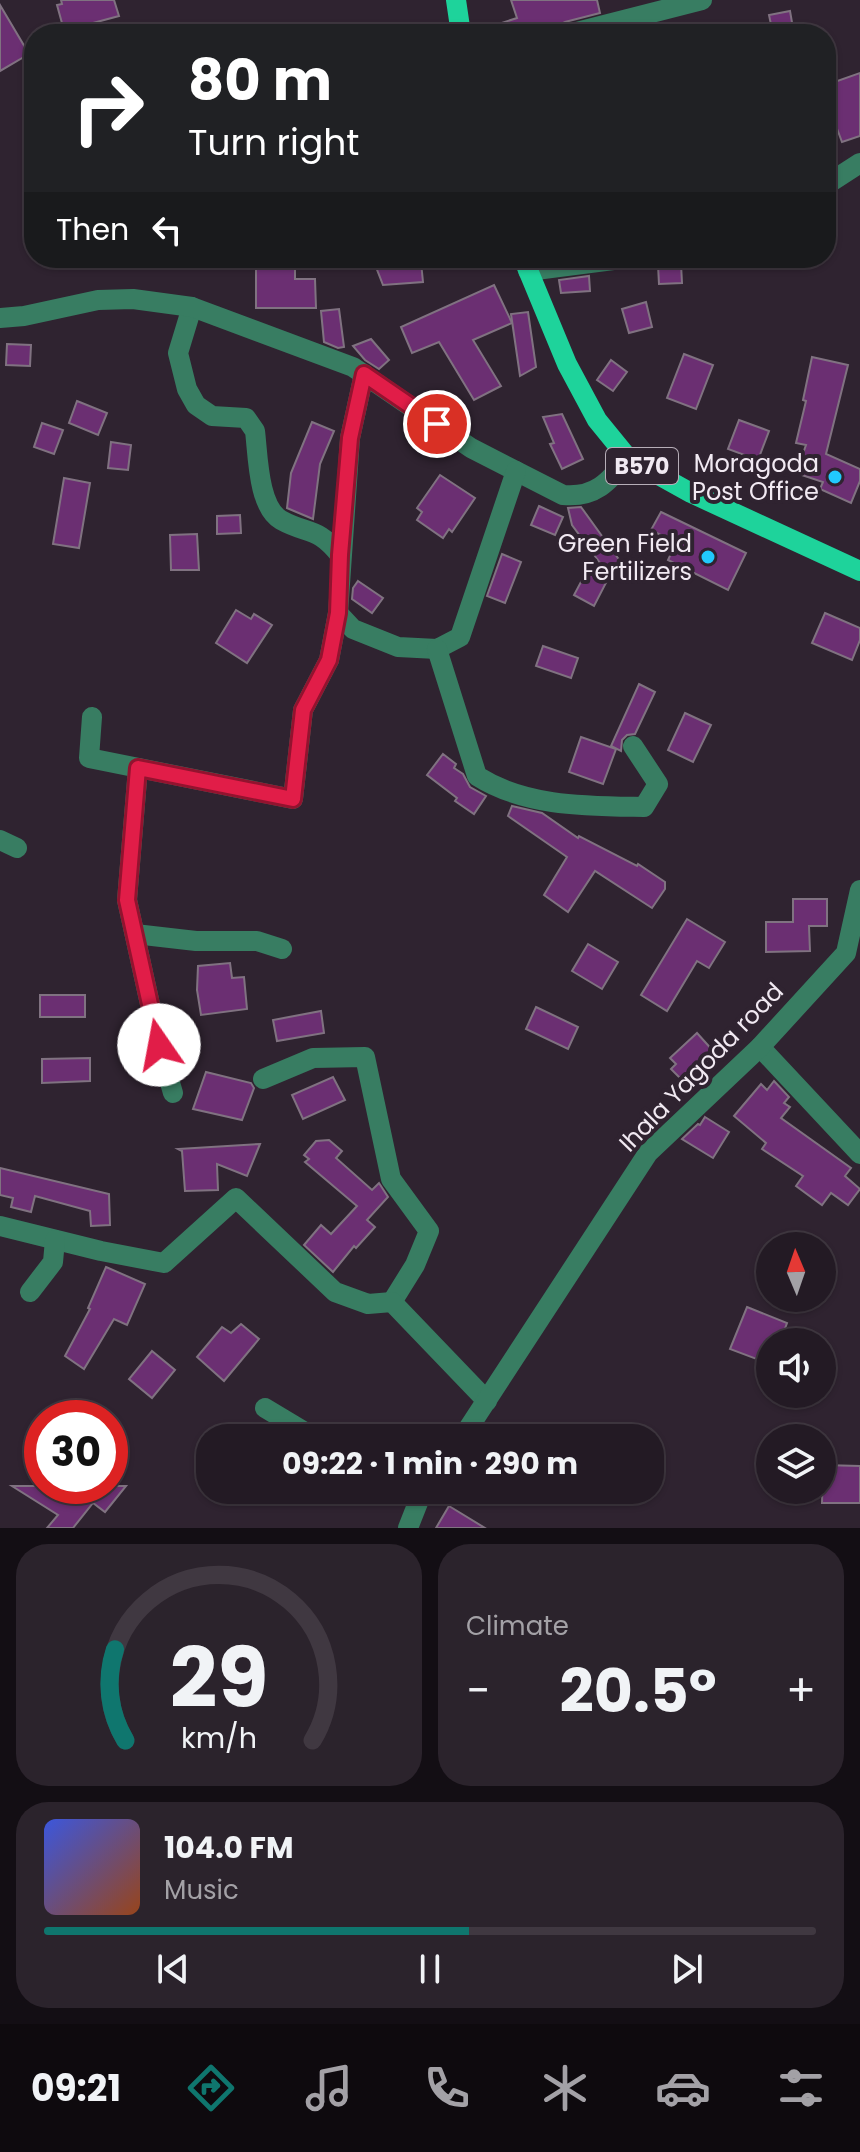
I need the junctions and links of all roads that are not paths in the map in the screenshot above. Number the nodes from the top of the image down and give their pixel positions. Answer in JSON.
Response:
{"nodes":[{"id":1,"x":456,"y":0,"type":"edge"},
{"id":2,"x":702,"y":0,"type":"edge"},
{"id":3,"x":460,"y":24,"type":"edge"},
{"id":4,"x":608,"y":24,"type":"edge"},
{"id":5,"x":860,"y":163,"type":"edge"},
{"id":6,"x":836,"y":179,"type":"edge"},
{"id":7,"x":527,"y":268,"type":"edge"},
{"id":8,"x":192,"y":307,"type":"junction"},
{"id":9,"x":0,"y":318,"type":"edge"},
{"id":10,"x":364,"y":374,"type":"junction"},
{"id":11,"x":628,"y":458,"type":"junction"},
{"id":12,"x":516,"y":471,"type":"junction"},
{"id":13,"x":340,"y":555,"type":"junction"},
{"id":14,"x":860,"y":571,"type":"edge"},
{"id":15,"x":338,"y":613,"type":"junction"},
{"id":16,"x":437,"y":649,"type":"junction"},
{"id":17,"x":92,"y":717,"type":"dead end"},
{"id":18,"x":633,"y":746,"type":"dead end"},
{"id":19,"x":138,"y":768,"type":"junction"},
{"id":20,"x":860,"y":890,"type":"edge"},
{"id":21,"x":135,"y":934,"type":"junction"},
{"id":22,"x":282,"y":949,"type":"dead end"},
{"id":23,"x":853,"y":957,"type":"edge"},
{"id":24,"x":760,"y":1047,"type":"junction"},
{"id":25,"x":263,"y":1079,"type":"dead end"},
{"id":26,"x":173,"y":1093,"type":"dead end"},
{"id":27,"x":860,"y":1154,"type":"edge"},
{"id":28,"x":0,"y":1226,"type":"edge"},
{"id":29,"x":55,"y":1240,"type":"junction"},
{"id":30,"x":30,"y":1292,"type":"dead end"},
{"id":31,"x":392,"y":1302,"type":"junction"},
{"id":32,"x":487,"y":1401,"type":"junction"},
{"id":33,"x":265,"y":1408,"type":"dead end"},
{"id":34,"x":292,"y":1424,"type":"edge"},
{"id":35,"x":471,"y":1424,"type":"edge"},
{"id":36,"x":413,"y":1504,"type":"edge"},
{"id":37,"x":408,"y":1528,"type":"edge"}],
"edges":[{"from":1,"to":3,"type":"main road"},
{"from":2,"to":4,"type":"street"},
{"from":5,"to":6,"type":"street"},
{"from":7,"to":11,"type":"main road","number":"B570"},
{"from":8,"to":9,"type":"street"},
{"from":8,"to":10,"type":"street"},
{"from":8,"to":13,"type":"street"},
{"from":10,"to":12,"type":"street"},
{"from":10,"to":13,"type":"street"},
{"from":11,"to":12,"type":"street"},
{"from":11,"to":14,"type":"main road","number":"B570"},
{"from":12,"to":16,"type":"street"},
{"from":13,"to":15,"type":"street"},
{"from":15,"to":16,"type":"street"},
{"from":15,"to":19,"type":"street"},
{"from":16,"to":18,"type":"street"},
{"from":17,"to":19,"type":"street"},
{"from":19,"to":21,"type":"street"},
{"from":20,"to":23,"type":"street","name":"Ihala Yagoda road"},
{"from":21,"to":22,"type":"street"},
{"from":21,"to":26,"type":"street"},
{"from":23,"to":24,"type":"street","name":"Ihala Yagoda road"},
{"from":24,"to":27,"type":"street"},
{"from":24,"to":32,"type":"street","name":"Ihala Yagoda road"},
{"from":25,"to":31,"type":"street"},
{"from":28,"to":29,"type":"street"},
{"from":29,"to":30,"type":"street"},
{"from":29,"to":31,"type":"street"},
{"from":31,"to":32,"type":"street"},
{"from":32,"to":35,"type":"street","name":"Ihala Yagoda road"},
{"from":33,"to":34,"type":"street"},
{"from":36,"to":37,"type":"street"}]}
